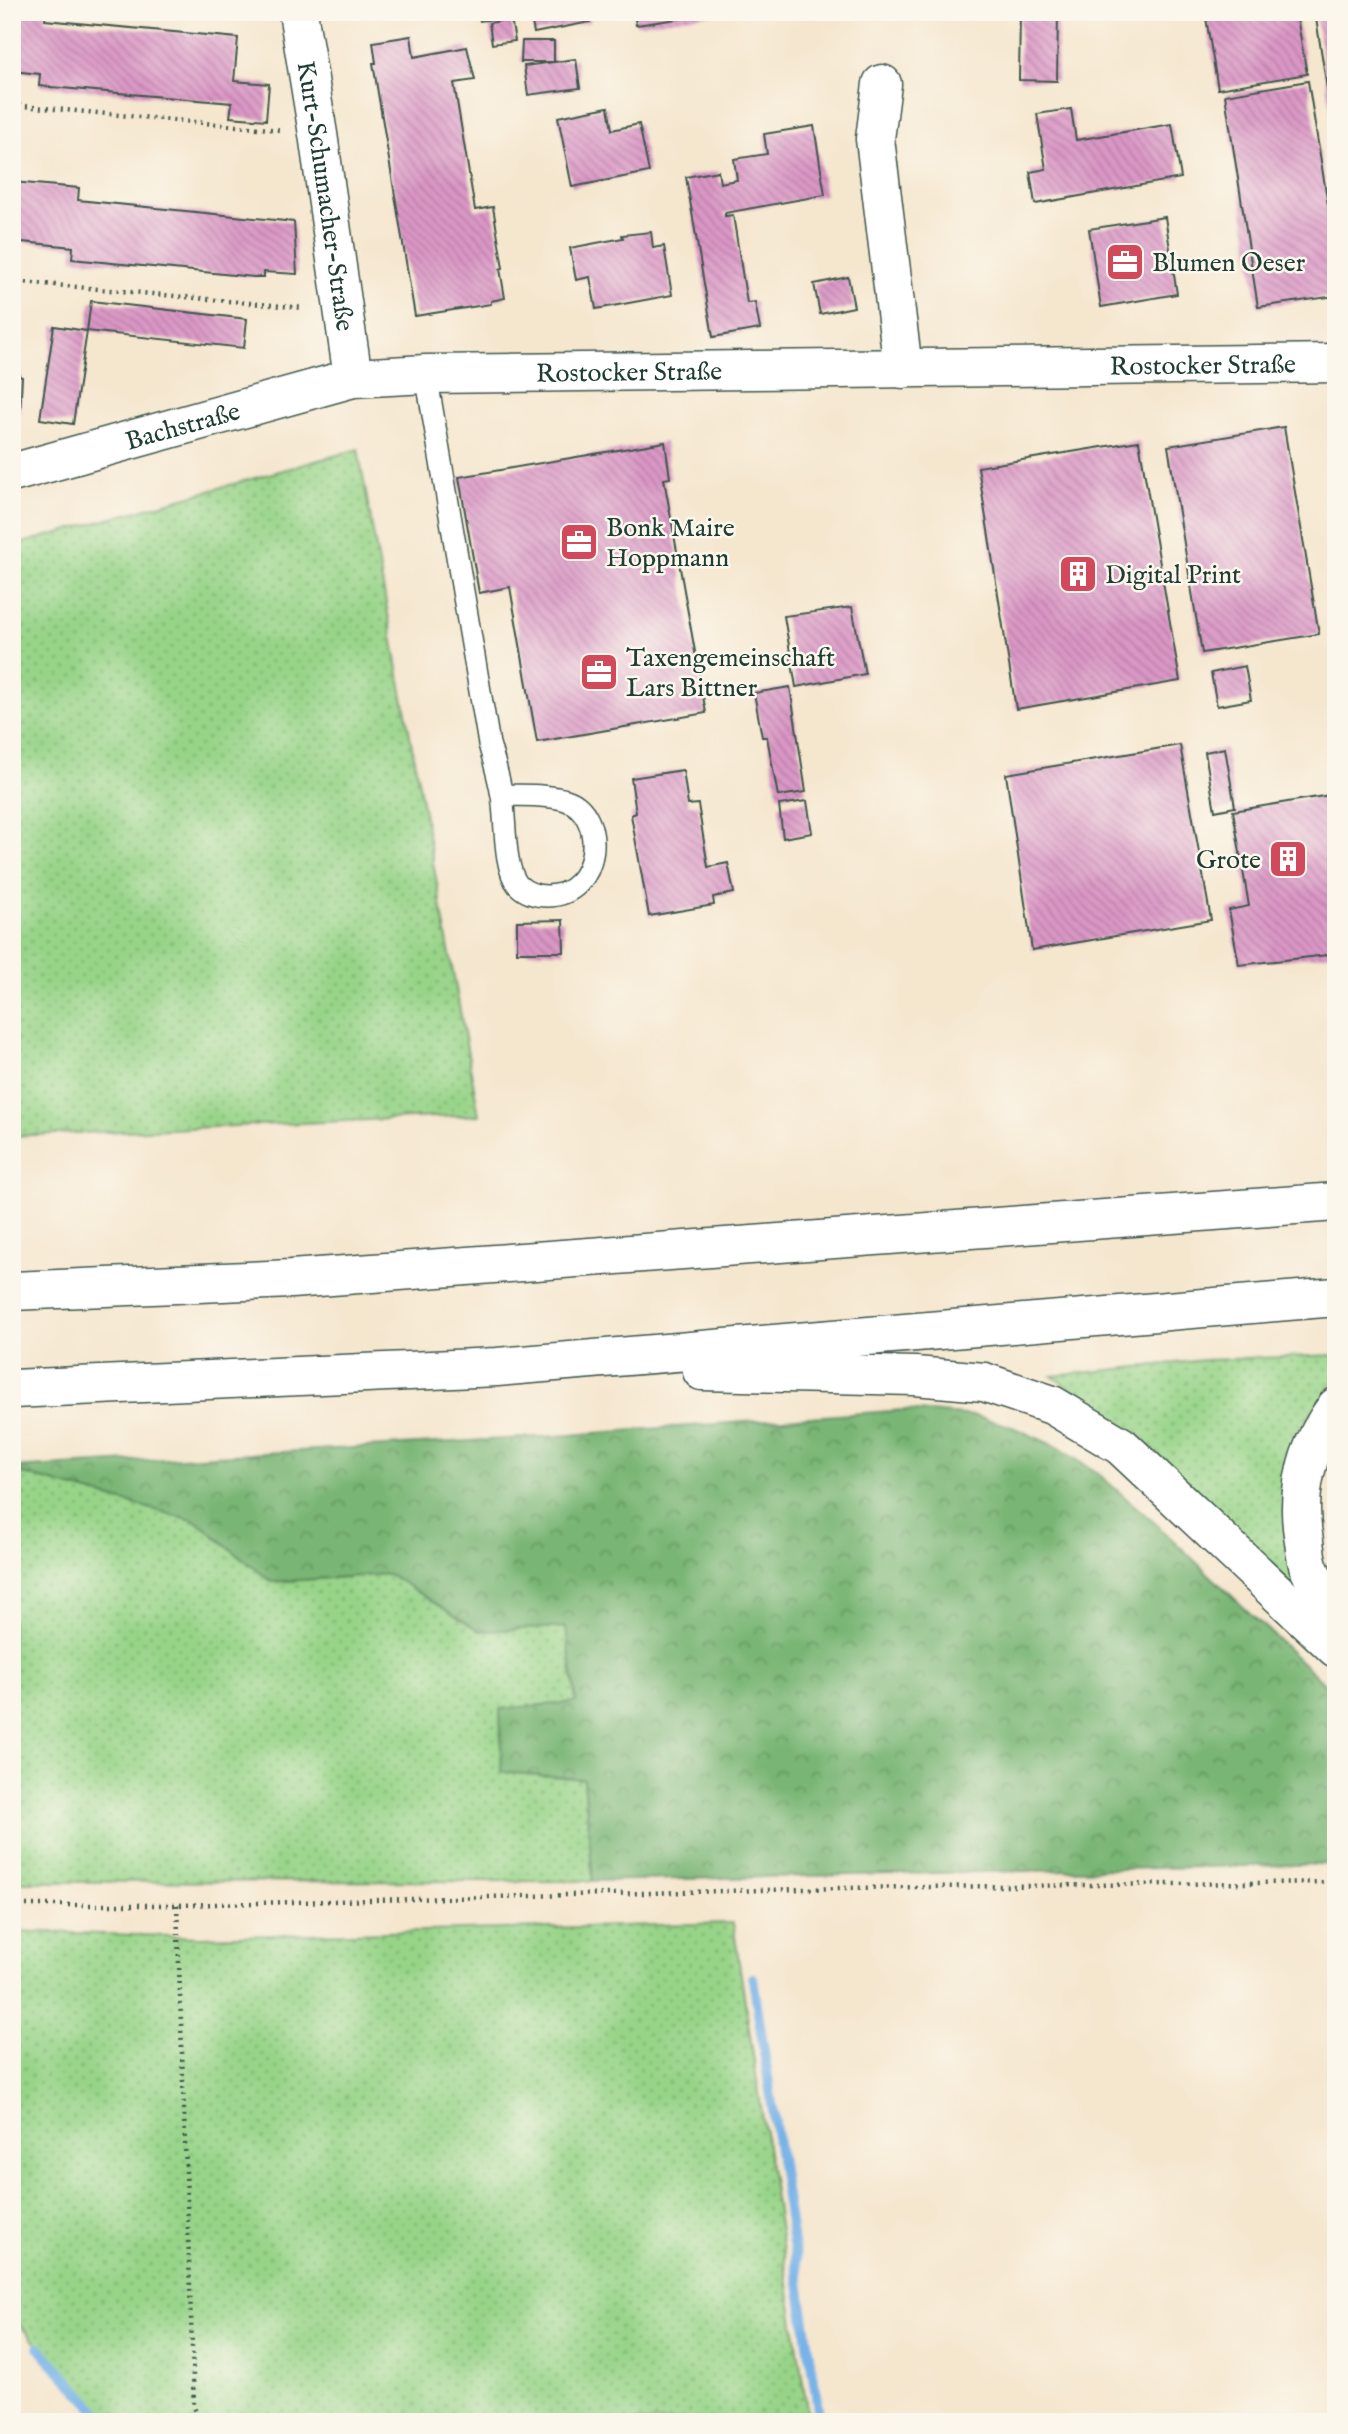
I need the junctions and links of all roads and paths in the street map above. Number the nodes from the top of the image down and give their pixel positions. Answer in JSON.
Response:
{"nodes":[{"id":1,"x":298,"y":12,"type":"edge"},
{"id":2,"x":882,"y":84,"type":"dead end"},
{"id":3,"x":12,"y":105,"type":"edge"},
{"id":4,"x":318,"y":134,"type":"junction"},
{"id":5,"x":12,"y":281,"type":"edge"},
{"id":6,"x":343,"y":310,"type":"junction"},
{"id":7,"x":1336,"y":363,"type":"edge"},
{"id":8,"x":903,"y":369,"type":"junction"},
{"id":9,"x":426,"y":374,"type":"junction"},
{"id":10,"x":353,"y":378,"type":"junction"},
{"id":11,"x":12,"y":473,"type":"edge"},
{"id":12,"x":502,"y":795,"type":"junction"},
{"id":13,"x":1336,"y":1202,"type":"edge"},
{"id":14,"x":12,"y":1291,"type":"edge"},
{"id":15,"x":1336,"y":1297,"type":"edge"},
{"id":16,"x":496,"y":1367,"type":"junction"},
{"id":17,"x":12,"y":1390,"type":"edge"},
{"id":18,"x":1336,"y":1407,"type":"edge"},
{"id":19,"x":1336,"y":1616,"type":"edge"},
{"id":20,"x":1336,"y":1648,"type":"edge"},
{"id":21,"x":1336,"y":1882,"type":"edge"},
{"id":22,"x":12,"y":1905,"type":"edge"},
{"id":23,"x":177,"y":1905,"type":"junction"},
{"id":24,"x":12,"y":2306,"type":"edge"},
{"id":25,"x":12,"y":2355,"type":"edge"},
{"id":26,"x":200,"y":2422,"type":"edge"}],
"edges":[{"from":1,"to":4,"type":"main road","name":"Kurt-Schumacher-Straße"},
{"from":2,"to":8,"type":"main road"},
{"from":3,"to":4,"type":"path"},
{"from":4,"to":6,"type":"main road","name":"Kurt-Schumacher-Straße"},
{"from":5,"to":6,"type":"path"},
{"from":6,"to":10,"type":"main road","name":"Kurt-Schumacher-Straße"},
{"from":7,"to":8,"type":"main road","name":"Rostocker Straße"},
{"from":8,"to":9,"type":"main road","name":"Rostocker Straße"},
{"from":9,"to":10,"type":"main road","name":"Rostocker Straße"},
{"from":9,"to":12,"type":"lane"},
{"from":10,"to":11,"type":"main road","name":"Bachstraße"},
{"from":12,"to":12,"type":"lane"},
{"from":13,"to":14,"type":"main road"},
{"from":15,"to":16,"type":"main road"},
{"from":16,"to":17,"type":"main road"},
{"from":16,"to":20,"type":"main road"},
{"from":18,"to":19,"type":"main road"},
{"from":21,"to":23,"type":"path"},
{"from":22,"to":23,"type":"path"},
{"from":23,"to":26,"type":"path"},
{"from":24,"to":25,"type":"path"}]}
